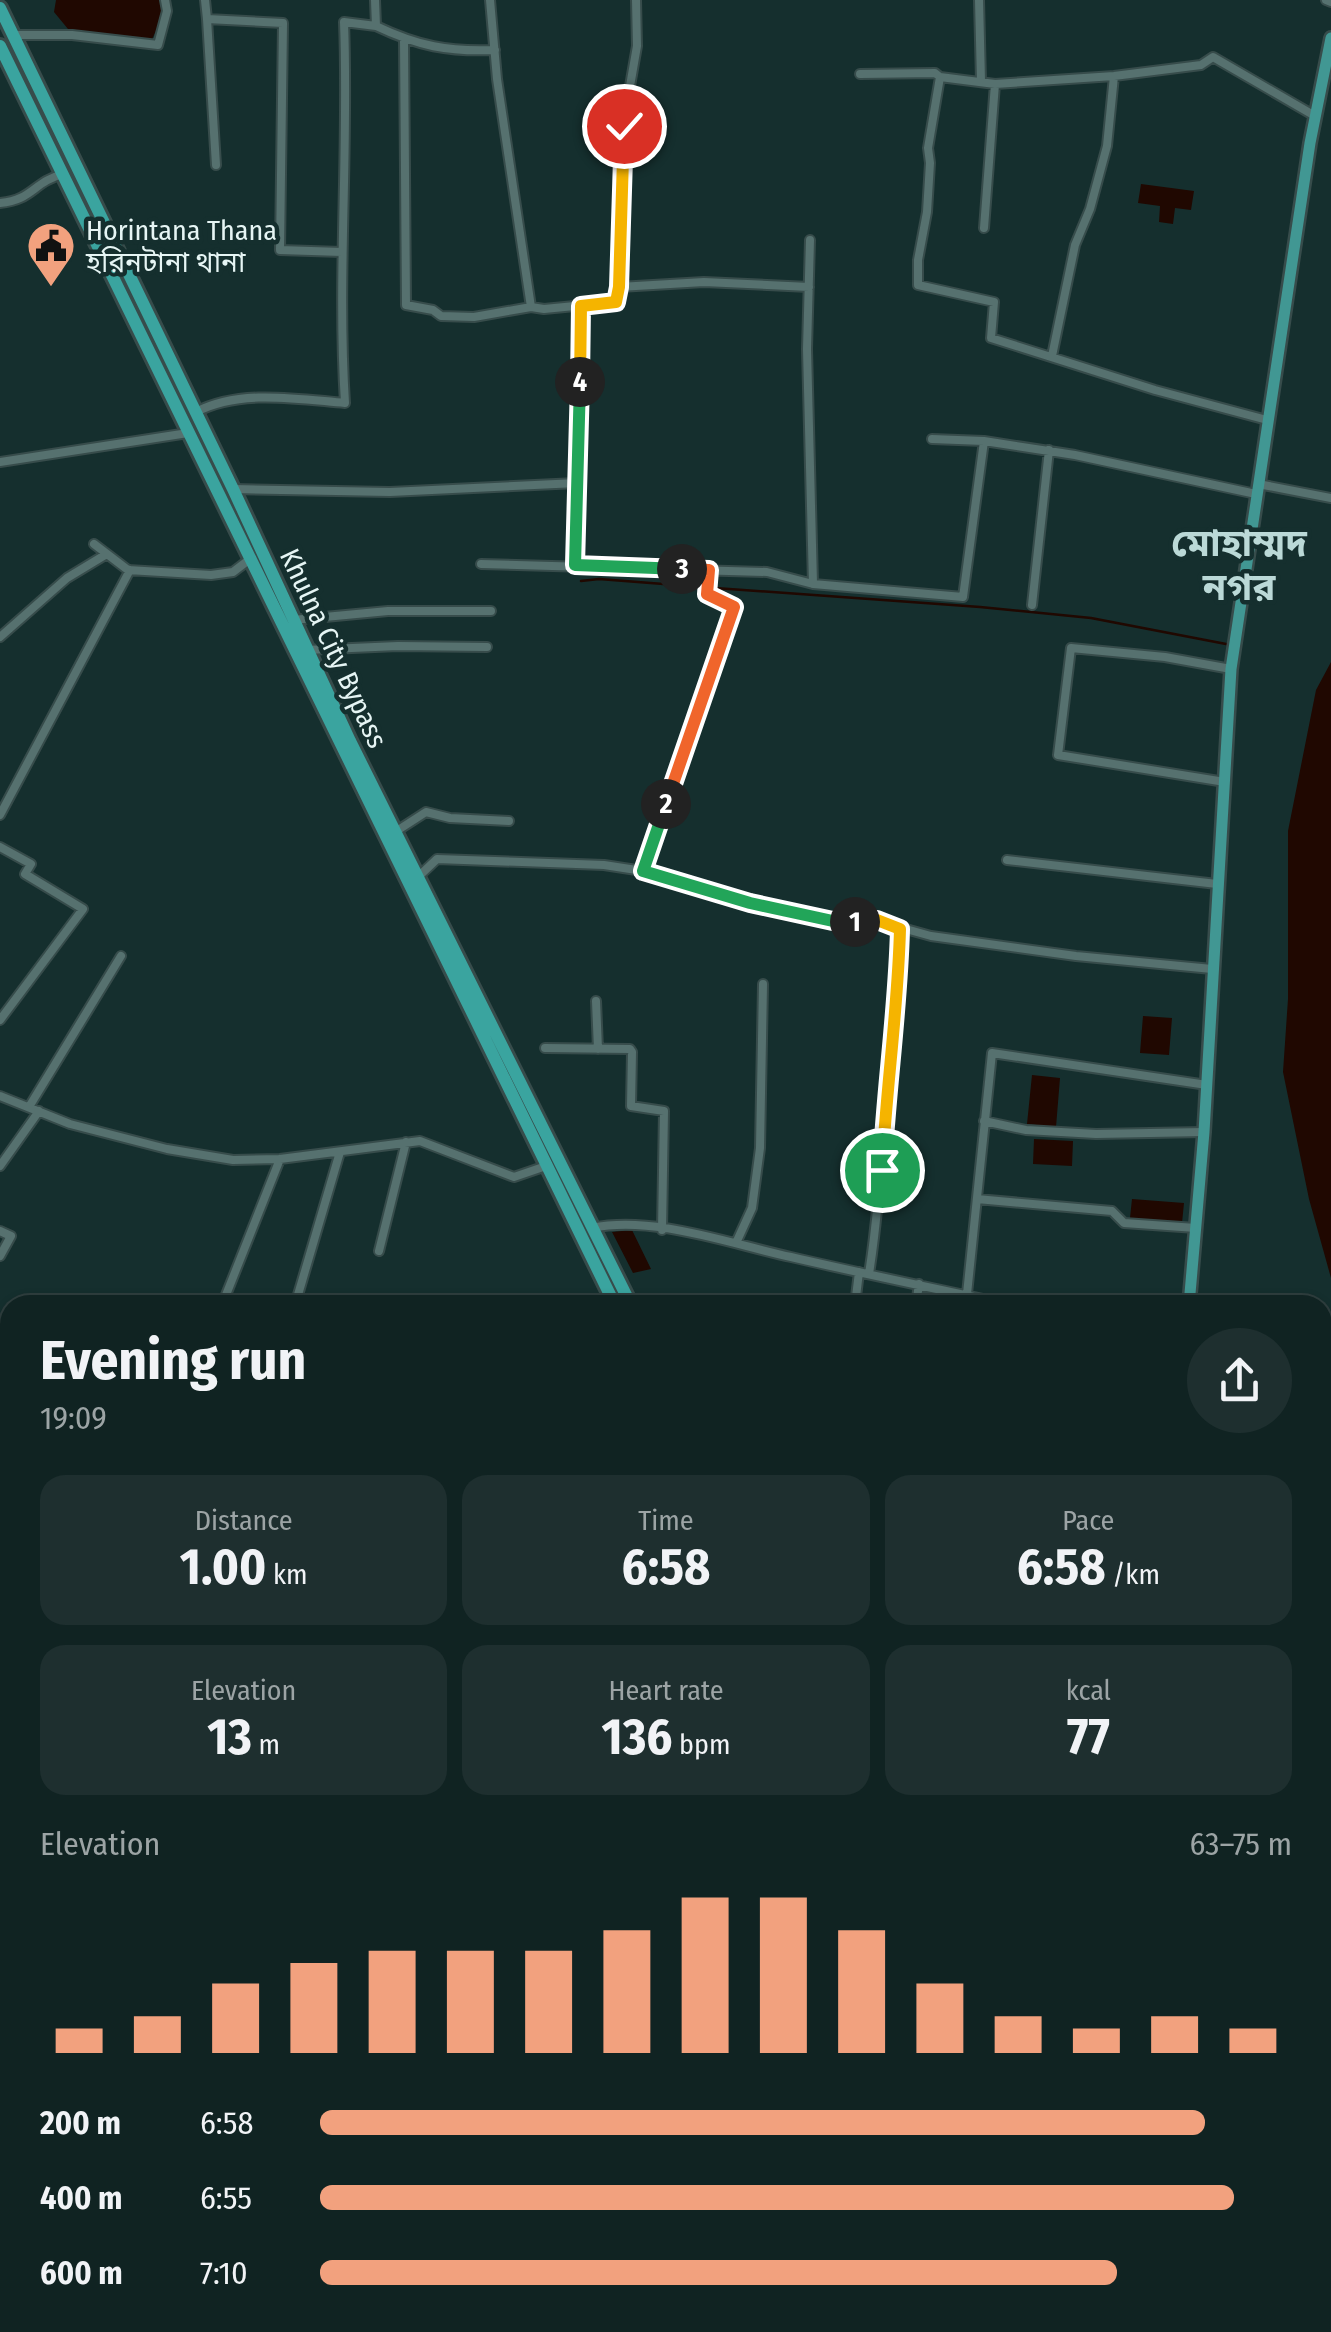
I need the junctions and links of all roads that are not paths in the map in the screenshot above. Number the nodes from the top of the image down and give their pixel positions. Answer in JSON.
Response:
{"nodes":[{"id":1,"x":165,"y":0,"type":"edge"},
{"id":2,"x":204,"y":0,"type":"edge"},
{"id":3,"x":375,"y":0,"type":"edge"},
{"id":4,"x":490,"y":0,"type":"edge"},
{"id":5,"x":636,"y":0,"type":"edge"},
{"id":6,"x":980,"y":0,"type":"edge"},
{"id":7,"x":0,"y":8,"type":"edge"},
{"id":8,"x":207,"y":19,"type":"junction"},
{"id":9,"x":376,"y":26,"type":"junction"},
{"id":10,"x":12,"y":35,"type":"junction"},
{"id":11,"x":1331,"y":38,"type":"edge"},
{"id":12,"x":404,"y":39,"type":"junction"},
{"id":13,"x":0,"y":46,"type":"edge"},
{"id":14,"x":494,"y":50,"type":"junction"},
{"id":15,"x":860,"y":74,"type":"dead end"},
{"id":16,"x":1114,"y":76,"type":"junction"},
{"id":17,"x":940,"y":77,"type":"junction"},
{"id":18,"x":981,"y":81,"type":"junction"},
{"id":19,"x":995,"y":84,"type":"junction"},
{"id":20,"x":1314,"y":116,"type":"junction"},
{"id":21,"x":216,"y":165,"type":"dead end"},
{"id":22,"x":62,"y":174,"type":"junction"},
{"id":23,"x":0,"y":203,"type":"edge"},
{"id":24,"x":984,"y":228,"type":"dead end"},
{"id":25,"x":810,"y":240,"type":"dead end"},
{"id":26,"x":342,"y":252,"type":"junction"},
{"id":27,"x":809,"y":286,"type":"junction"},
{"id":28,"x":619,"y":287,"type":"junction"},
{"id":29,"x":531,"y":306,"type":"junction"},
{"id":30,"x":581,"y":306,"type":"junction"},
{"id":31,"x":1052,"y":356,"type":"junction"},
{"id":32,"x":196,"y":412,"type":"junction"},
{"id":33,"x":1267,"y":420,"type":"junction"},
{"id":34,"x":188,"y":433,"type":"junction"},
{"id":35,"x":932,"y":439,"type":"dead end"},
{"id":36,"x":984,"y":441,"type":"junction"},
{"id":37,"x":1050,"y":450,"type":"junction"},
{"id":38,"x":0,"y":462,"type":"edge"},
{"id":39,"x":577,"y":483,"type":"junction"},
{"id":40,"x":233,"y":489,"type":"junction"},
{"id":41,"x":1257,"y":489,"type":"junction"},
{"id":42,"x":1331,"y":498,"type":"edge"},
{"id":43,"x":94,"y":544,"type":"dead end"},
{"id":44,"x":106,"y":554,"type":"junction"},
{"id":45,"x":250,"y":559,"type":"junction"},
{"id":46,"x":481,"y":564,"type":"dead end"},
{"id":47,"x":575,"y":565,"type":"junction"},
{"id":48,"x":130,"y":570,"type":"junction"},
{"id":49,"x":709,"y":570,"type":"junction"},
{"id":50,"x":813,"y":584,"type":"junction"},
{"id":51,"x":1032,"y":605,"type":"dead end"},
{"id":52,"x":491,"y":611,"type":"dead end"},
{"id":53,"x":292,"y":620,"type":"junction"},
{"id":54,"x":0,"y":637,"type":"edge"},
{"id":55,"x":486,"y":647,"type":"dead end"},
{"id":56,"x":306,"y":650,"type":"junction"},
{"id":57,"x":1231,"y":669,"type":"junction"},
{"id":58,"x":1225,"y":782,"type":"junction"},
{"id":59,"x":0,"y":814,"type":"edge"},
{"id":60,"x":509,"y":821,"type":"dead end"},
{"id":61,"x":395,"y":832,"type":"junction"},
{"id":62,"x":0,"y":847,"type":"edge"},
{"id":63,"x":1007,"y":860,"type":"dead end"},
{"id":64,"x":643,"y":871,"type":"junction"},
{"id":65,"x":418,"y":878,"type":"junction"},
{"id":66,"x":1217,"y":884,"type":"junction"},
{"id":67,"x":900,"y":929,"type":"junction"},
{"id":68,"x":122,"y":956,"type":"dead end"},
{"id":69,"x":1212,"y":968,"type":"junction"},
{"id":70,"x":763,"y":984,"type":"dead end"},
{"id":71,"x":596,"y":1001,"type":"dead end"},
{"id":72,"x":0,"y":1020,"type":"edge"},
{"id":73,"x":545,"y":1048,"type":"dead end"},
{"id":74,"x":598,"y":1049,"type":"junction"},
{"id":75,"x":1207,"y":1085,"type":"junction"},
{"id":76,"x":0,"y":1096,"type":"edge"},
{"id":77,"x":34,"y":1109,"type":"junction"},
{"id":78,"x":984,"y":1121,"type":"junction"},
{"id":79,"x":1204,"y":1132,"type":"junction"},
{"id":80,"x":406,"y":1142,"type":"junction"},
{"id":81,"x":340,"y":1152,"type":"junction"},
{"id":82,"x":280,"y":1159,"type":"junction"},
{"id":83,"x":0,"y":1166,"type":"edge"},
{"id":84,"x":546,"y":1166,"type":"junction"},
{"id":85,"x":977,"y":1199,"type":"junction"},
{"id":86,"x":592,"y":1228,"type":"junction"},
{"id":87,"x":1196,"y":1228,"type":"junction"},
{"id":88,"x":662,"y":1230,"type":"junction"},
{"id":89,"x":0,"y":1231,"type":"edge"},
{"id":90,"x":736,"y":1243,"type":"junction"},
{"id":91,"x":379,"y":1250,"type":"dead end"},
{"id":92,"x":0,"y":1256,"type":"edge"},
{"id":93,"x":864,"y":1273,"type":"junction"},
{"id":94,"x":919,"y":1284,"type":"junction"},
{"id":95,"x":967,"y":1294,"type":"junction"},
{"id":96,"x":226,"y":1295,"type":"edge"},
{"id":97,"x":298,"y":1295,"type":"edge"},
{"id":98,"x":610,"y":1295,"type":"edge"},
{"id":99,"x":627,"y":1295,"type":"edge"},
{"id":100,"x":858,"y":1295,"type":"edge"},
{"id":101,"x":917,"y":1295,"type":"edge"},
{"id":102,"x":970,"y":1295,"type":"edge"},
{"id":103,"x":1191,"y":1295,"type":"edge"}],
"edges":[{"from":1,"to":10,"type":"street"},
{"from":2,"to":8,"type":"street"},
{"from":3,"to":9,"type":"street"},
{"from":4,"to":14,"type":"street"},
{"from":5,"to":28,"type":"street"},
{"from":6,"to":18,"type":"street"},
{"from":7,"to":10,"type":"highway","name":"Khulna City Bypass"},
{"from":8,"to":21,"type":"street"},
{"from":8,"to":26,"type":"street"},
{"from":9,"to":12,"type":"street"},
{"from":9,"to":26,"type":"street"},
{"from":10,"to":32,"type":"highway","name":"Khulna City Bypass"},
{"from":11,"to":20,"type":"main road"},
{"from":12,"to":14,"type":"street"},
{"from":12,"to":29,"type":"street"},
{"from":13,"to":22,"type":"highway","name":"Khulna City Bypass"},
{"from":14,"to":29,"type":"street"},
{"from":15,"to":17,"type":"street"},
{"from":16,"to":19,"type":"street"},
{"from":16,"to":20,"type":"street"},
{"from":16,"to":31,"type":"street"},
{"from":17,"to":18,"type":"street"},
{"from":17,"to":31,"type":"street"},
{"from":18,"to":19,"type":"street"},
{"from":19,"to":24,"type":"street"},
{"from":20,"to":33,"type":"main road"},
{"from":22,"to":23,"type":"street"},
{"from":22,"to":34,"type":"highway","name":"Khulna City Bypass"},
{"from":25,"to":27,"type":"street"},
{"from":26,"to":32,"type":"street"},
{"from":27,"to":28,"type":"street"},
{"from":27,"to":50,"type":"street"},
{"from":28,"to":30,"type":"street"},
{"from":29,"to":30,"type":"street"},
{"from":30,"to":39,"type":"street"},
{"from":31,"to":33,"type":"street"},
{"from":32,"to":40,"type":"highway","name":"Khulna City Bypass"},
{"from":33,"to":41,"type":"main road"},
{"from":34,"to":38,"type":"street"},
{"from":34,"to":45,"type":"highway","name":"Khulna City Bypass"},
{"from":35,"to":36,"type":"street"},
{"from":36,"to":37,"type":"street"},
{"from":36,"to":50,"type":"street"},
{"from":37,"to":41,"type":"street"},
{"from":37,"to":51,"type":"street"},
{"from":39,"to":40,"type":"street"},
{"from":39,"to":47,"type":"street"},
{"from":40,"to":53,"type":"highway","name":"Khulna City Bypass"},
{"from":41,"to":42,"type":"street"},
{"from":41,"to":57,"type":"main road"},
{"from":43,"to":44,"type":"street"},
{"from":44,"to":48,"type":"street"},
{"from":44,"to":54,"type":"street"},
{"from":45,"to":48,"type":"street"},
{"from":45,"to":84,"type":"highway","name":"Khulna City Bypass"},
{"from":46,"to":47,"type":"street"},
{"from":47,"to":49,"type":"street"},
{"from":48,"to":59,"type":"street"},
{"from":49,"to":50,"type":"street"},
{"from":49,"to":64,"type":"street"},
{"from":52,"to":53,"type":"street"},
{"from":53,"to":56,"type":"highway","name":"Khulna City Bypass"},
{"from":55,"to":56,"type":"street"},
{"from":56,"to":61,"type":"highway","name":"Khulna City Bypass"},
{"from":57,"to":58,"type":"main road"},
{"from":57,"to":58,"type":"street"},
{"from":58,"to":66,"type":"main road"},
{"from":60,"to":61,"type":"street"},
{"from":61,"to":65,"type":"highway","name":"Khulna City Bypass"},
{"from":62,"to":72,"type":"street"},
{"from":63,"to":66,"type":"street"},
{"from":64,"to":65,"type":"street"},
{"from":64,"to":67,"type":"street"},
{"from":65,"to":86,"type":"highway","name":"Khulna City Bypass"},
{"from":66,"to":69,"type":"main road"},
{"from":67,"to":69,"type":"street"},
{"from":67,"to":93,"type":"street"},
{"from":68,"to":77,"type":"street"},
{"from":69,"to":75,"type":"main road"},
{"from":70,"to":90,"type":"street"},
{"from":71,"to":74,"type":"street"},
{"from":73,"to":74,"type":"street"},
{"from":74,"to":88,"type":"street"},
{"from":75,"to":78,"type":"street"},
{"from":75,"to":79,"type":"main road"},
{"from":76,"to":77,"type":"street"},
{"from":77,"to":82,"type":"street"},
{"from":77,"to":83,"type":"street"},
{"from":78,"to":79,"type":"street"},
{"from":78,"to":85,"type":"street"},
{"from":79,"to":87,"type":"main road"},
{"from":80,"to":81,"type":"street"},
{"from":80,"to":84,"type":"street"},
{"from":80,"to":91,"type":"street"},
{"from":81,"to":82,"type":"street"},
{"from":81,"to":97,"type":"street"},
{"from":82,"to":96,"type":"street"},
{"from":84,"to":98,"type":"highway","name":"Khulna City Bypass"},
{"from":85,"to":87,"type":"street"},
{"from":85,"to":95,"type":"street"},
{"from":86,"to":88,"type":"street"},
{"from":86,"to":99,"type":"highway","name":"Khulna City Bypass"},
{"from":87,"to":103,"type":"main road"},
{"from":88,"to":90,"type":"street"},
{"from":89,"to":92,"type":"street"},
{"from":90,"to":93,"type":"street"},
{"from":93,"to":94,"type":"street"},
{"from":93,"to":100,"type":"street"},
{"from":94,"to":95,"type":"street"},
{"from":94,"to":101,"type":"street"},
{"from":95,"to":102,"type":"street"}]}
